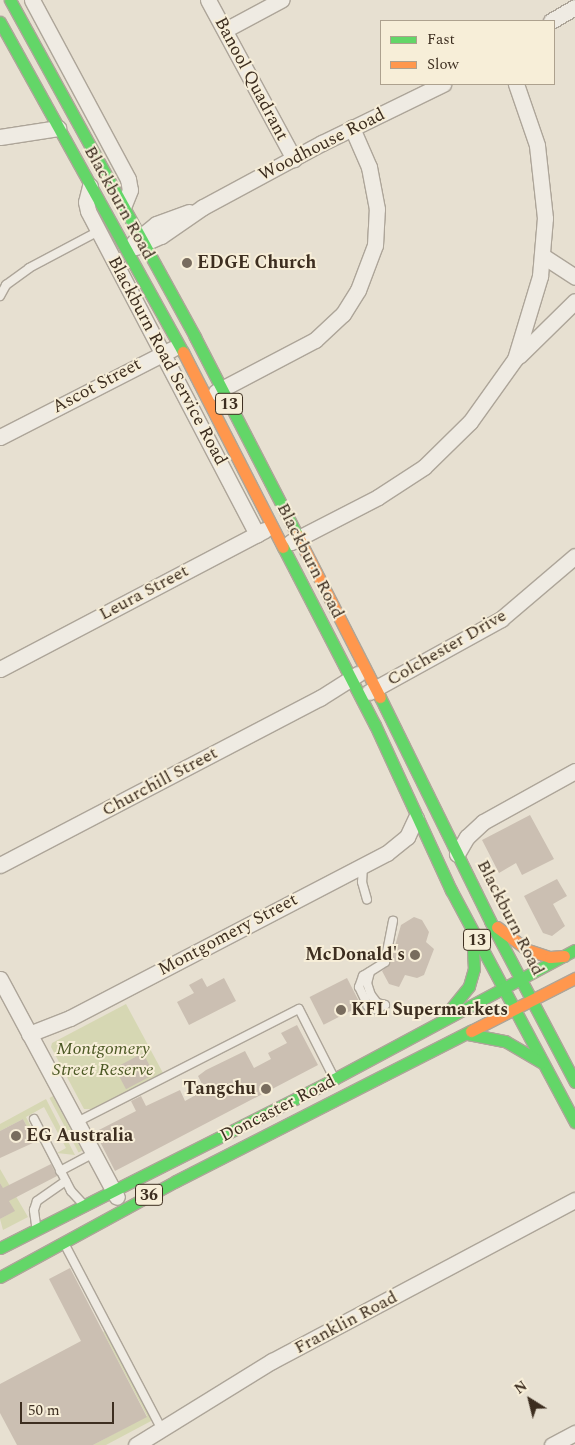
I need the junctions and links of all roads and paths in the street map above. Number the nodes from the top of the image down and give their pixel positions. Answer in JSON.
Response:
{"nodes":[{"id":1,"x":10,"y":0,"type":"edge"},
{"id":2,"x":32,"y":0,"type":"edge"},
{"id":3,"x":208,"y":0,"type":"edge"},
{"id":4,"x":281,"y":0,"type":"edge"},
{"id":5,"x":575,"y":7,"type":"edge"},
{"id":6,"x":553,"y":20,"type":"edge"},
{"id":7,"x":0,"y":22,"type":"edge"},
{"id":8,"x":225,"y":30,"type":"junction"},
{"id":9,"x":441,"y":85,"type":"edge"},
{"id":10,"x":516,"y":85,"type":"edge"},
{"id":11,"x":47,"y":108,"type":"junction"},
{"id":12,"x":58,"y":128,"type":"junction"},
{"id":13,"x":352,"y":128,"type":"junction"},
{"id":14,"x":20,"y":133,"type":"junction"},
{"id":15,"x":0,"y":138,"type":"edge"},
{"id":16,"x":294,"y":159,"type":"junction"},
{"id":17,"x":90,"y":186,"type":"junction"},
{"id":18,"x":123,"y":207,"type":"junction"},
{"id":19,"x":99,"y":231,"type":"junction"},
{"id":20,"x":142,"y":240,"type":"junction"},
{"id":21,"x":126,"y":250,"type":"junction"},
{"id":22,"x":543,"y":256,"type":"junction"},
{"id":23,"x":575,"y":277,"type":"edge"},
{"id":24,"x":0,"y":296,"type":"edge"},
{"id":25,"x":575,"y":301,"type":"edge"},
{"id":26,"x":195,"y":337,"type":"junction"},
{"id":27,"x":179,"y":346,"type":"junction"},
{"id":28,"x":163,"y":353,"type":"junction"},
{"id":29,"x":515,"y":359,"type":"junction"},
{"id":30,"x":222,"y":389,"type":"junction"},
{"id":31,"x":206,"y":398,"type":"junction"},
{"id":32,"x":0,"y":437,"type":"edge"},
{"id":33,"x":289,"y":518,"type":"junction"},
{"id":34,"x":272,"y":526,"type":"junction"},
{"id":35,"x":257,"y":534,"type":"junction"},
{"id":36,"x":300,"y":539,"type":"junction"},
{"id":37,"x":283,"y":546,"type":"junction"},
{"id":38,"x":575,"y":556,"type":"edge"},
{"id":39,"x":0,"y":668,"type":"edge"},
{"id":40,"x":368,"y":673,"type":"junction"},
{"id":41,"x":355,"y":686,"type":"junction"},
{"id":42,"x":376,"y":688,"type":"junction"},
{"id":43,"x":575,"y":771,"type":"edge"},
{"id":44,"x":416,"y":818,"type":"junction"},
{"id":45,"x":438,"y":818,"type":"junction"},
{"id":46,"x":483,"y":822,"type":"junction"},
{"id":47,"x":423,"y":832,"type":"junction"},
{"id":48,"x":386,"y":852,"type":"junction"},
{"id":49,"x":457,"y":854,"type":"junction"},
{"id":50,"x":0,"y":865,"type":"edge"},
{"id":51,"x":363,"y":865,"type":"junction"},
{"id":52,"x":367,"y":899,"type":"dead end"},
{"id":53,"x":393,"y":921,"type":"dead end"},
{"id":54,"x":490,"y":921,"type":"junction"},
{"id":55,"x":472,"y":930,"type":"junction"},
{"id":56,"x":575,"y":950,"type":"edge"},
{"id":57,"x":564,"y":956,"type":"junction"},
{"id":58,"x":575,"y":978,"type":"edge"},
{"id":59,"x":0,"y":979,"type":"edge"},
{"id":60,"x":521,"y":979,"type":"junction"},
{"id":61,"x":504,"y":990,"type":"junction"},
{"id":62,"x":532,"y":1001,"type":"junction"},
{"id":63,"x":385,"y":1006,"type":"dead end"},
{"id":64,"x":515,"y":1010,"type":"junction"},
{"id":65,"x":435,"y":1026,"type":"junction"},
{"id":66,"x":468,"y":1034,"type":"junction"},
{"id":67,"x":31,"y":1039,"type":"junction"},
{"id":68,"x":543,"y":1063,"type":"junction"},
{"id":69,"x":334,"y":1079,"type":"junction"},
{"id":70,"x":575,"y":1082,"type":"edge"},
{"id":71,"x":34,"y":1119,"type":"dead end"},
{"id":72,"x":575,"y":1122,"type":"edge"},
{"id":73,"x":75,"y":1123,"type":"junction"},
{"id":74,"x":92,"y":1156,"type":"junction"},
{"id":75,"x":60,"y":1170,"type":"junction"},
{"id":76,"x":66,"y":1181,"type":"junction"},
{"id":77,"x":111,"y":1192,"type":"junction"},
{"id":78,"x":575,"y":1200,"type":"edge"},
{"id":79,"x":85,"y":1205,"type":"junction"},
{"id":80,"x":568,"y":1207,"type":"edge"},
{"id":81,"x":121,"y":1210,"type":"junction"},
{"id":82,"x":36,"y":1230,"type":"junction"},
{"id":83,"x":63,"y":1241,"type":"junction"},
{"id":84,"x":0,"y":1248,"type":"edge"},
{"id":85,"x":0,"y":1277,"type":"edge"},
{"id":86,"x":162,"y":1430,"type":"junction"},
{"id":87,"x":575,"y":1433,"type":"edge"},
{"id":88,"x":136,"y":1445,"type":"edge"},
{"id":89,"x":552,"y":1445,"type":"edge"}],
"edges":[{"from":1,"to":18,"type":"main road","name":"Blackburn Road","number":"13"},
{"from":2,"to":18,"type":"street"},
{"from":3,"to":8,"type":"street","name":"Banool Quadrant"},
{"from":4,"to":8,"type":"street"},
{"from":5,"to":6,"type":"street"},
{"from":7,"to":11,"type":"main road","name":"Blackburn Road","number":"13"},
{"from":8,"to":16,"type":"street","name":"Banool Quadrant"},
{"from":9,"to":13,"type":"street","name":"Woodhouse Road"},
{"from":10,"to":22,"type":"street"},
{"from":11,"to":12,"type":"main road","name":"Blackburn Road","number":"13"},
{"from":11,"to":14,"type":"street"},
{"from":12,"to":14,"type":"street"},
{"from":12,"to":17,"type":"main road","name":"Blackburn Road","number":"13"},
{"from":13,"to":16,"type":"street","name":"Woodhouse Road"},
{"from":13,"to":30,"type":"street"},
{"from":14,"to":15,"type":"street"},
{"from":16,"to":20,"type":"street","name":"Woodhouse Road"},
{"from":17,"to":19,"type":"street","name":"Blackburn Road Service Road"},
{"from":17,"to":21,"type":"main road","name":"Blackburn Road","number":"13"},
{"from":18,"to":20,"type":"main road","name":"Blackburn Road","number":"13"},
{"from":19,"to":24,"type":"lane"},
{"from":19,"to":28,"type":"street","name":"Blackburn Road Service Road"},
{"from":20,"to":21,"type":"street","name":"Woodhouse Road"},
{"from":20,"to":26,"type":"main road","name":"Blackburn Road","number":"13"},
{"from":21,"to":27,"type":"main road","name":"Blackburn Road","number":"13"},
{"from":22,"to":23,"type":"street"},
{"from":22,"to":29,"type":"street"},
{"from":25,"to":29,"type":"street"},
{"from":26,"to":27,"type":"street","name":"Ascot Street"},
{"from":26,"to":30,"type":"main road","name":"Blackburn Road","number":"13"},
{"from":27,"to":28,"type":"street","name":"Ascot Street"},
{"from":27,"to":31,"type":"main road","name":"Blackburn Road","number":"13"},
{"from":28,"to":32,"type":"street","name":"Ascot Street"},
{"from":28,"to":35,"type":"street","name":"Blackburn Road Service Road"},
{"from":29,"to":36,"type":"street"},
{"from":30,"to":31,"type":"street"},
{"from":30,"to":33,"type":"main road","name":"Blackburn Road","number":"13"},
{"from":31,"to":34,"type":"main road","name":"Blackburn Road","number":"13"},
{"from":33,"to":34,"type":"street","name":"Leura Street"},
{"from":33,"to":36,"type":"main road","name":"Blackburn Road","number":"13"},
{"from":34,"to":35,"type":"street","name":"Leura Street"},
{"from":34,"to":37,"type":"main road","name":"Blackburn Road","number":"13"},
{"from":35,"to":39,"type":"street","name":"Leura Street"},
{"from":36,"to":37,"type":"street"},
{"from":36,"to":40,"type":"main road","name":"Blackburn Road","number":"13"},
{"from":37,"to":41,"type":"main road","name":"Blackburn Road","number":"13"},
{"from":38,"to":42,"type":"street","name":"Colchester Drive"},
{"from":40,"to":41,"type":"street","name":"Churchill Street"},
{"from":40,"to":42,"type":"main road","name":"Blackburn Road","number":"13"},
{"from":41,"to":42,"type":"street","name":"Colchester Drive"},
{"from":41,"to":44,"type":"main road","name":"Blackburn Road","number":"13"},
{"from":41,"to":50,"type":"street","name":"Churchill Street"},
{"from":42,"to":45,"type":"main road","name":"Blackburn Road","number":"13"},
{"from":43,"to":46,"type":"street"},
{"from":44,"to":47,"type":"main road","name":"Blackburn Road","number":"13"},
{"from":44,"to":48,"type":"street","name":"Montgomery Street"},
{"from":45,"to":46,"type":"street"},
{"from":45,"to":47,"type":"street","name":"Montgomery Street"},
{"from":45,"to":49,"type":"main road","name":"Blackburn Road","number":"13"},
{"from":46,"to":49,"type":"street"},
{"from":47,"to":48,"type":"street","name":"Montgomery Street"},
{"from":47,"to":55,"type":"main road","name":"Blackburn Road","number":"13"},
{"from":48,"to":51,"type":"street","name":"Montgomery Street"},
{"from":49,"to":54,"type":"main road","name":"Blackburn Road","number":"13"},
{"from":51,"to":52,"type":"lane"},
{"from":51,"to":67,"type":"street","name":"Montgomery Street"},
{"from":53,"to":63,"type":"lane"},
{"from":54,"to":57,"type":"main road"},
{"from":54,"to":60,"type":"main road","name":"Blackburn Road","number":"13"},
{"from":55,"to":61,"type":"main road","name":"Blackburn Road","number":"13"},
{"from":55,"to":65,"type":"main road"},
{"from":56,"to":57,"type":"main road","name":"Doncaster Road","number":"36"},
{"from":57,"to":60,"type":"main road","name":"Doncaster Road","number":"36"},
{"from":58,"to":62,"type":"main road","name":"Doncaster Road","number":"36"},
{"from":59,"to":67,"type":"street"},
{"from":60,"to":61,"type":"main road","name":"Doncaster Road","number":"36"},
{"from":60,"to":62,"type":"main road","name":"Blackburn Road","number":"13"},
{"from":61,"to":64,"type":"main road","name":"Blackburn Road","number":"13"},
{"from":61,"to":65,"type":"main road","name":"Doncaster Road","number":"36"},
{"from":62,"to":64,"type":"main road","name":"Doncaster Road","number":"36"},
{"from":62,"to":70,"type":"main road","name":"Blackburn Road","number":"13"},
{"from":64,"to":66,"type":"main road","name":"Doncaster Road","number":"36"},
{"from":64,"to":68,"type":"main road","name":"Blackburn Road","number":"13"},
{"from":65,"to":69,"type":"main road","name":"Doncaster Road","number":"36"},
{"from":66,"to":68,"type":"main road"},
{"from":66,"to":81,"type":"main road","name":"Doncaster Road","number":"36"},
{"from":67,"to":73,"type":"street"},
{"from":68,"to":72,"type":"main road","name":"Blackburn Road","number":"13"},
{"from":69,"to":73,"type":"lane"},
{"from":69,"to":77,"type":"main road","name":"Doncaster Road","number":"36"},
{"from":71,"to":75,"type":"lane"},
{"from":73,"to":74,"type":"street"},
{"from":74,"to":75,"type":"lane"},
{"from":74,"to":77,"type":"street"},
{"from":75,"to":76,"type":"lane"},
{"from":76,"to":79,"type":"lane"},
{"from":76,"to":82,"type":"lane"},
{"from":77,"to":79,"type":"main road","name":"Doncaster Road","number":"36"},
{"from":77,"to":81,"type":"street"},
{"from":78,"to":80,"type":"street","name":"Franklin Road"},
{"from":79,"to":82,"type":"main road","name":"Doncaster Road","number":"36"},
{"from":80,"to":86,"type":"street","name":"Franklin Road"},
{"from":81,"to":83,"type":"main road","name":"Doncaster Road","number":"36"},
{"from":82,"to":84,"type":"main road","name":"Doncaster Road","number":"36"},
{"from":83,"to":85,"type":"main road","name":"Doncaster Road","number":"36"},
{"from":83,"to":86,"type":"lane"},
{"from":86,"to":88,"type":"street","name":"Franklin Road"},
{"from":87,"to":89,"type":"street"}]}
